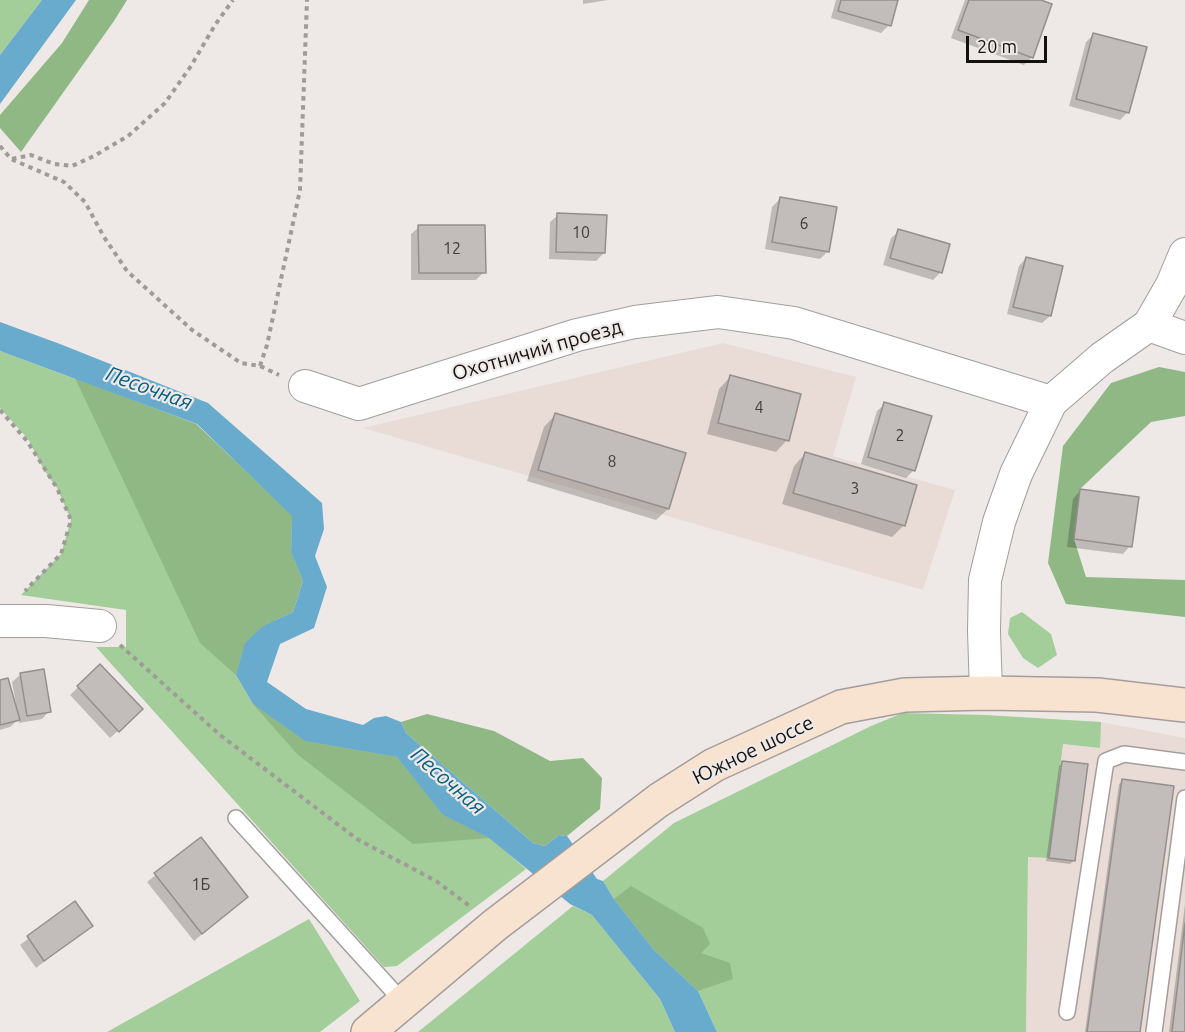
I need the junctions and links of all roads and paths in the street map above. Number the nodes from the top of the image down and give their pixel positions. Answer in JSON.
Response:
{"nodes":[{"id":1,"x":233,"y":0,"type":"edge"},
{"id":2,"x":307,"y":0,"type":"edge"},
{"id":3,"x":0,"y":146,"type":"edge"},
{"id":4,"x":11,"y":159,"type":"junction"},
{"id":5,"x":1185,"y":254,"type":"edge"},
{"id":6,"x":1149,"y":325,"type":"junction"},
{"id":7,"x":1185,"y":338,"type":"edge"},
{"id":8,"x":260,"y":366,"type":"junction"},
{"id":9,"x":305,"y":386,"type":"joint"},
{"id":10,"x":1051,"y":402,"type":"junction"},
{"id":11,"x":0,"y":410,"type":"edge"},
{"id":12,"x":21,"y":596,"type":"dead end"},
{"id":13,"x":0,"y":621,"type":"edge"},
{"id":14,"x":100,"y":626,"type":"joint"},
{"id":15,"x":986,"y":693,"type":"junction"},
{"id":16,"x":1185,"y":705,"type":"edge"},
{"id":17,"x":1185,"y":762,"type":"edge"},
{"id":18,"x":1185,"y":798,"type":"edge"},
{"id":19,"x":236,"y":818,"type":"dead end"},
{"id":20,"x":495,"y":925,"type":"junction"},
{"id":21,"x":403,"y":1002,"type":"junction"},
{"id":22,"x":1068,"y":1012,"type":"dead end"},
{"id":23,"x":368,"y":1032,"type":"edge"},
{"id":24,"x":1154,"y":1032,"type":"edge"}],
"edges":[{"from":1,"to":4,"type":"path"},
{"from":2,"to":8,"type":"path"},
{"from":3,"to":4,"type":"path"},
{"from":4,"to":8,"type":"path"},
{"from":5,"to":6,"type":"street"},
{"from":6,"to":7,"type":"street"},
{"from":6,"to":10,"type":"street"},
{"from":8,"to":9,"type":"path"},
{"from":9,"to":10,"type":"street","name":"Охотничий проезд"},
{"from":10,"to":15,"type":"street"},
{"from":11,"to":12,"type":"path"},
{"from":13,"to":14,"type":"street"},
{"from":14,"to":20,"type":"path"},
{"from":15,"to":16,"type":"main road","name":"Южное шоссе"},
{"from":15,"to":20,"type":"main road","name":"Южное шоссе"},
{"from":17,"to":22,"type":"lane"},
{"from":18,"to":24,"type":"lane"},
{"from":19,"to":21,"type":"lane"},
{"from":20,"to":21,"type":"main road","name":"Южное шоссе"},
{"from":21,"to":23,"type":"main road","name":"Южное шоссе"}]}
